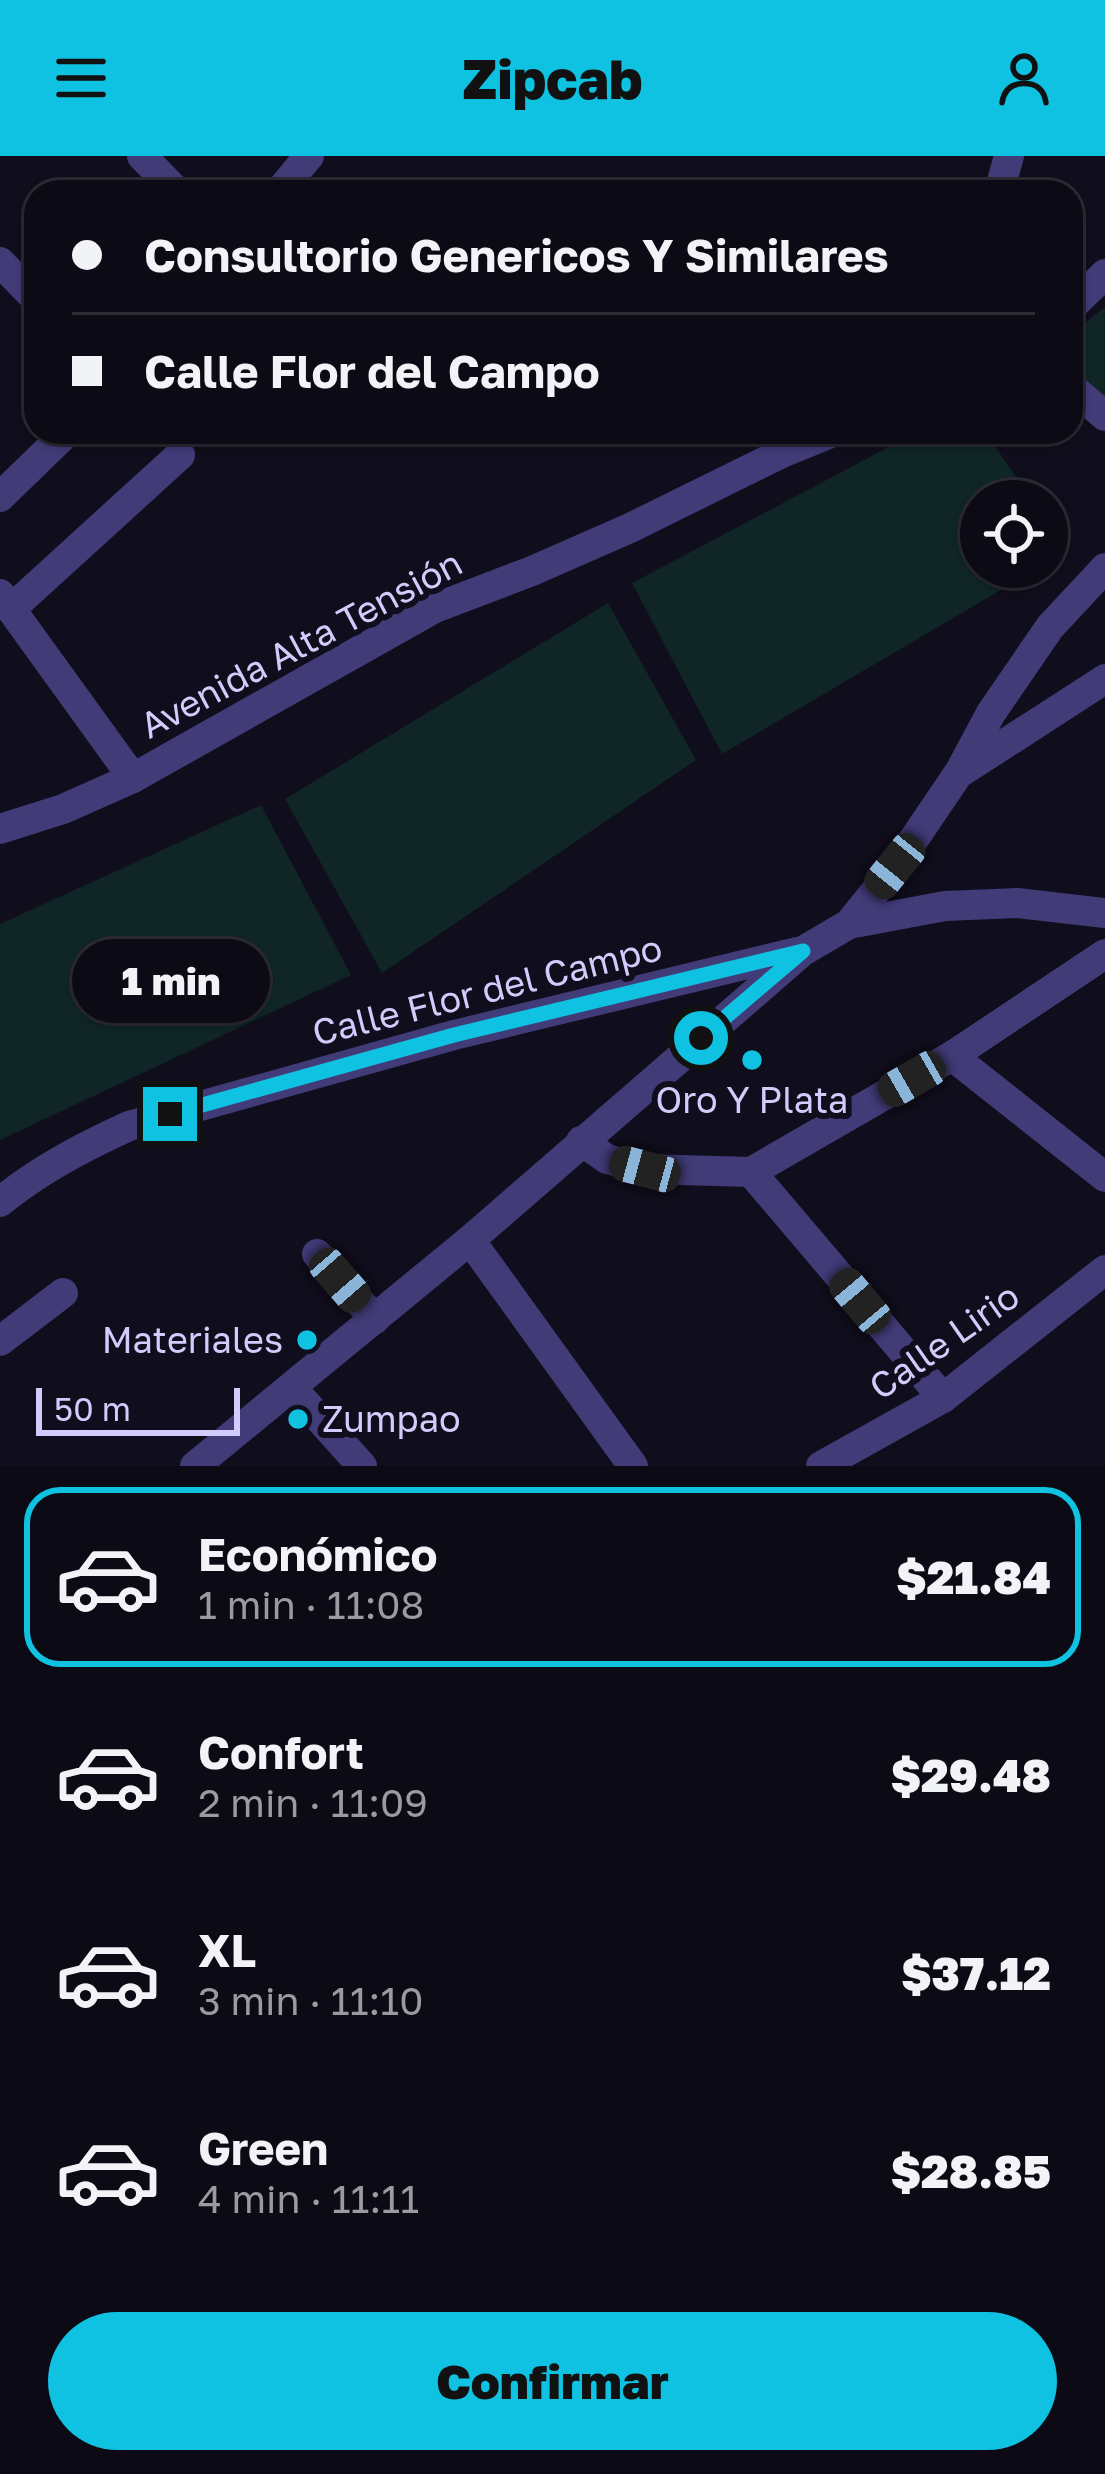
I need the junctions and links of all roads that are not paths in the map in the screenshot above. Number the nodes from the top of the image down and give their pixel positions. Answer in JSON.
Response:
{"nodes":[{"id":1,"x":142,"y":156,"type":"edge"},
{"id":2,"x":309,"y":156,"type":"edge"},
{"id":3,"x":165,"y":180,"type":"edge"},
{"id":4,"x":289,"y":180,"type":"edge"},
{"id":5,"x":0,"y":262,"type":"edge"},
{"id":6,"x":1105,"y":274,"type":"edge"},
{"id":7,"x":24,"y":287,"type":"edge"},
{"id":8,"x":1083,"y":295,"type":"edge"},
{"id":9,"x":55,"y":444,"type":"edge"},
{"id":10,"x":804,"y":444,"type":"edge"},
{"id":11,"x":181,"y":455,"type":"dead end"},
{"id":12,"x":0,"y":497,"type":"edge"},
{"id":13,"x":1105,"y":568,"type":"edge"},
{"id":14,"x":5,"y":602,"type":"edge"},
{"id":15,"x":1105,"y":679,"type":"edge"},
{"id":16,"x":958,"y":774,"type":"junction"},
{"id":17,"x":133,"y":778,"type":"junction"},
{"id":18,"x":0,"y":829,"type":"edge"},
{"id":19,"x":1105,"y":913,"type":"edge"},
{"id":20,"x":849,"y":924,"type":"junction"},
{"id":21,"x":803,"y":951,"type":"junction"},
{"id":22,"x":1105,"y":955,"type":"edge"},
{"id":23,"x":952,"y":1056,"type":"junction"},
{"id":24,"x":581,"y":1141,"type":"junction"},
{"id":25,"x":751,"y":1172,"type":"junction"},
{"id":26,"x":1105,"y":1177,"type":"edge"},
{"id":27,"x":0,"y":1202,"type":"edge"},
{"id":28,"x":470,"y":1240,"type":"junction"},
{"id":29,"x":317,"y":1254,"type":"dead end"},
{"id":30,"x":1105,"y":1270,"type":"edge"},
{"id":31,"x":63,"y":1293,"type":"dead end"},
{"id":32,"x":375,"y":1319,"type":"junction"},
{"id":33,"x":0,"y":1341,"type":"edge"},
{"id":34,"x":292,"y":1388,"type":"junction"},
{"id":35,"x":943,"y":1398,"type":"junction"},
{"id":36,"x":195,"y":1466,"type":"edge"},
{"id":37,"x":362,"y":1466,"type":"edge"},
{"id":38,"x":633,"y":1466,"type":"edge"},
{"id":39,"x":821,"y":1466,"type":"edge"}],
"edges":[{"from":1,"to":3,"type":"street"},
{"from":2,"to":4,"type":"street"},
{"from":5,"to":7,"type":"street"},
{"from":6,"to":8,"type":"street"},
{"from":9,"to":12,"type":"street"},
{"from":10,"to":17,"type":"street","name":"Avenida Alta Tensión"},
{"from":11,"to":14,"type":"street"},
{"from":13,"to":16,"type":"street"},
{"from":14,"to":17,"type":"street"},
{"from":15,"to":16,"type":"street"},
{"from":16,"to":20,"type":"street"},
{"from":17,"to":18,"type":"street","name":"Avenida Alta Tensión"},
{"from":19,"to":20,"type":"street"},
{"from":20,"to":21,"type":"street"},
{"from":21,"to":24,"type":"street"},
{"from":21,"to":27,"type":"street","name":"Calle Flor del Campo"},
{"from":22,"to":23,"type":"street"},
{"from":23,"to":25,"type":"street"},
{"from":23,"to":26,"type":"street"},
{"from":24,"to":25,"type":"street"},
{"from":24,"to":28,"type":"street"},
{"from":25,"to":35,"type":"street"},
{"from":28,"to":32,"type":"street"},
{"from":28,"to":38,"type":"street"},
{"from":29,"to":32,"type":"street"},
{"from":30,"to":35,"type":"street","name":"Calle Lirio"},
{"from":31,"to":33,"type":"street"},
{"from":32,"to":34,"type":"street"},
{"from":34,"to":36,"type":"street"},
{"from":34,"to":37,"type":"street"},
{"from":35,"to":39,"type":"street","name":"Calle Lirio"}]}
